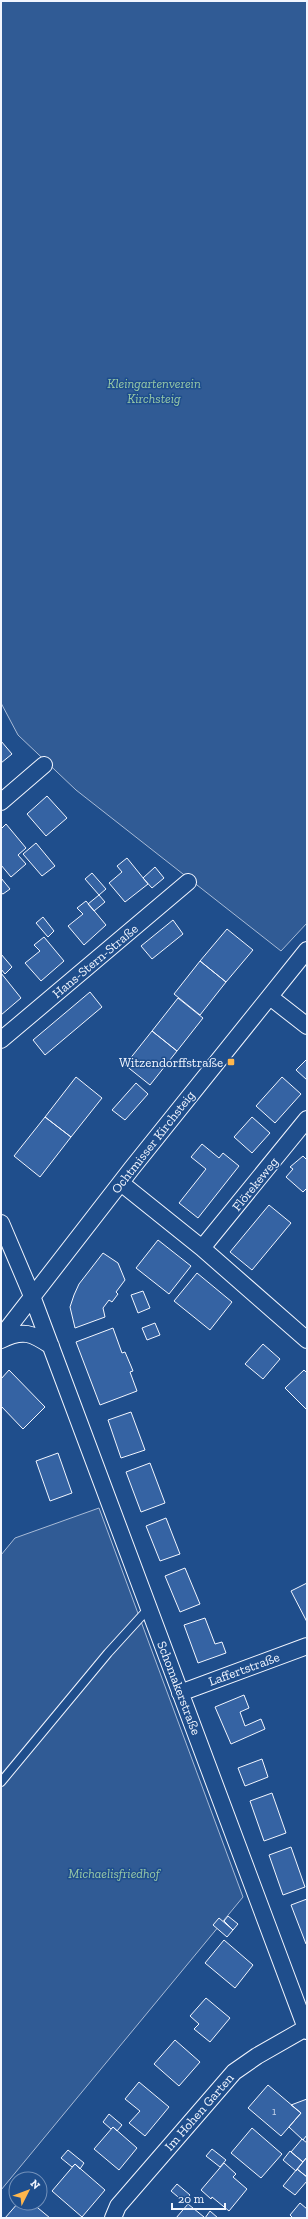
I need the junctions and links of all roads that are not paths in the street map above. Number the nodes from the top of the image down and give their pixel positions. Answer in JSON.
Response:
{"nodes":[{"id":1,"x":44,"y":765,"type":"dead end"},
{"id":2,"x":1,"y":802,"type":"edge"},
{"id":3,"x":188,"y":882,"type":"dead end"},
{"id":4,"x":307,"y":950,"type":"edge"},
{"id":5,"x":270,"y":997,"type":"junction"},
{"id":6,"x":307,"y":1026,"type":"edge"},
{"id":7,"x":1,"y":1040,"type":"edge"},
{"id":8,"x":307,"y":1119,"type":"edge"},
{"id":9,"x":121,"y":1183,"type":"junction"},
{"id":10,"x":1,"y":1223,"type":"edge"},
{"id":11,"x":202,"y":1248,"type":"junction"},
{"id":12,"x":32,"y":1296,"type":"junction"},
{"id":13,"x":1,"y":1337,"type":"edge"},
{"id":14,"x":1,"y":1340,"type":"edge"},
{"id":15,"x":307,"y":1340,"type":"edge"},
{"id":16,"x":51,"y":1346,"type":"junction"},
{"id":17,"x":149,"y":1608,"type":"junction"},
{"id":18,"x":307,"y":1646,"type":"edge"},
{"id":19,"x":180,"y":1693,"type":"junction"},
{"id":20,"x":1,"y":1782,"type":"edge"},
{"id":21,"x":306,"y":2029,"type":"edge"},
{"id":22,"x":113,"y":2218,"type":"edge"}],
"edges":[{"from":1,"to":2,"type":"street"},
{"from":3,"to":7,"type":"street","name":"Hans-Stern-Straße"},
{"from":4,"to":5,"type":"street","name":"Ochtmisser Kirchsteig"},
{"from":5,"to":6,"type":"street"},
{"from":5,"to":9,"type":"street","name":"Ochtmisser Kirchsteig"},
{"from":8,"to":11,"type":"street","name":"Flörekeweg"},
{"from":9,"to":11,"type":"street"},
{"from":9,"to":12,"type":"street","name":"Ochtmisser Kirchsteig"},
{"from":10,"to":12,"type":"street","name":"Schomakerstraße"},
{"from":11,"to":15,"type":"street"},
{"from":12,"to":13,"type":"street","name":"Ochtmisser Kirchsteig"},
{"from":12,"to":16,"type":"street","name":"Schomakerstraße"},
{"from":14,"to":16,"type":"street"},
{"from":16,"to":17,"type":"street","name":"Schomakerstraße"},
{"from":17,"to":19,"type":"street","name":"Schomakerstraße"},
{"from":17,"to":20,"type":"lane"},
{"from":18,"to":19,"type":"street","name":"Laffertstraße"},
{"from":19,"to":21,"type":"street","name":"Schomakerstraße"},
{"from":21,"to":22,"type":"street","name":"Im Hohen Garten"}]}
